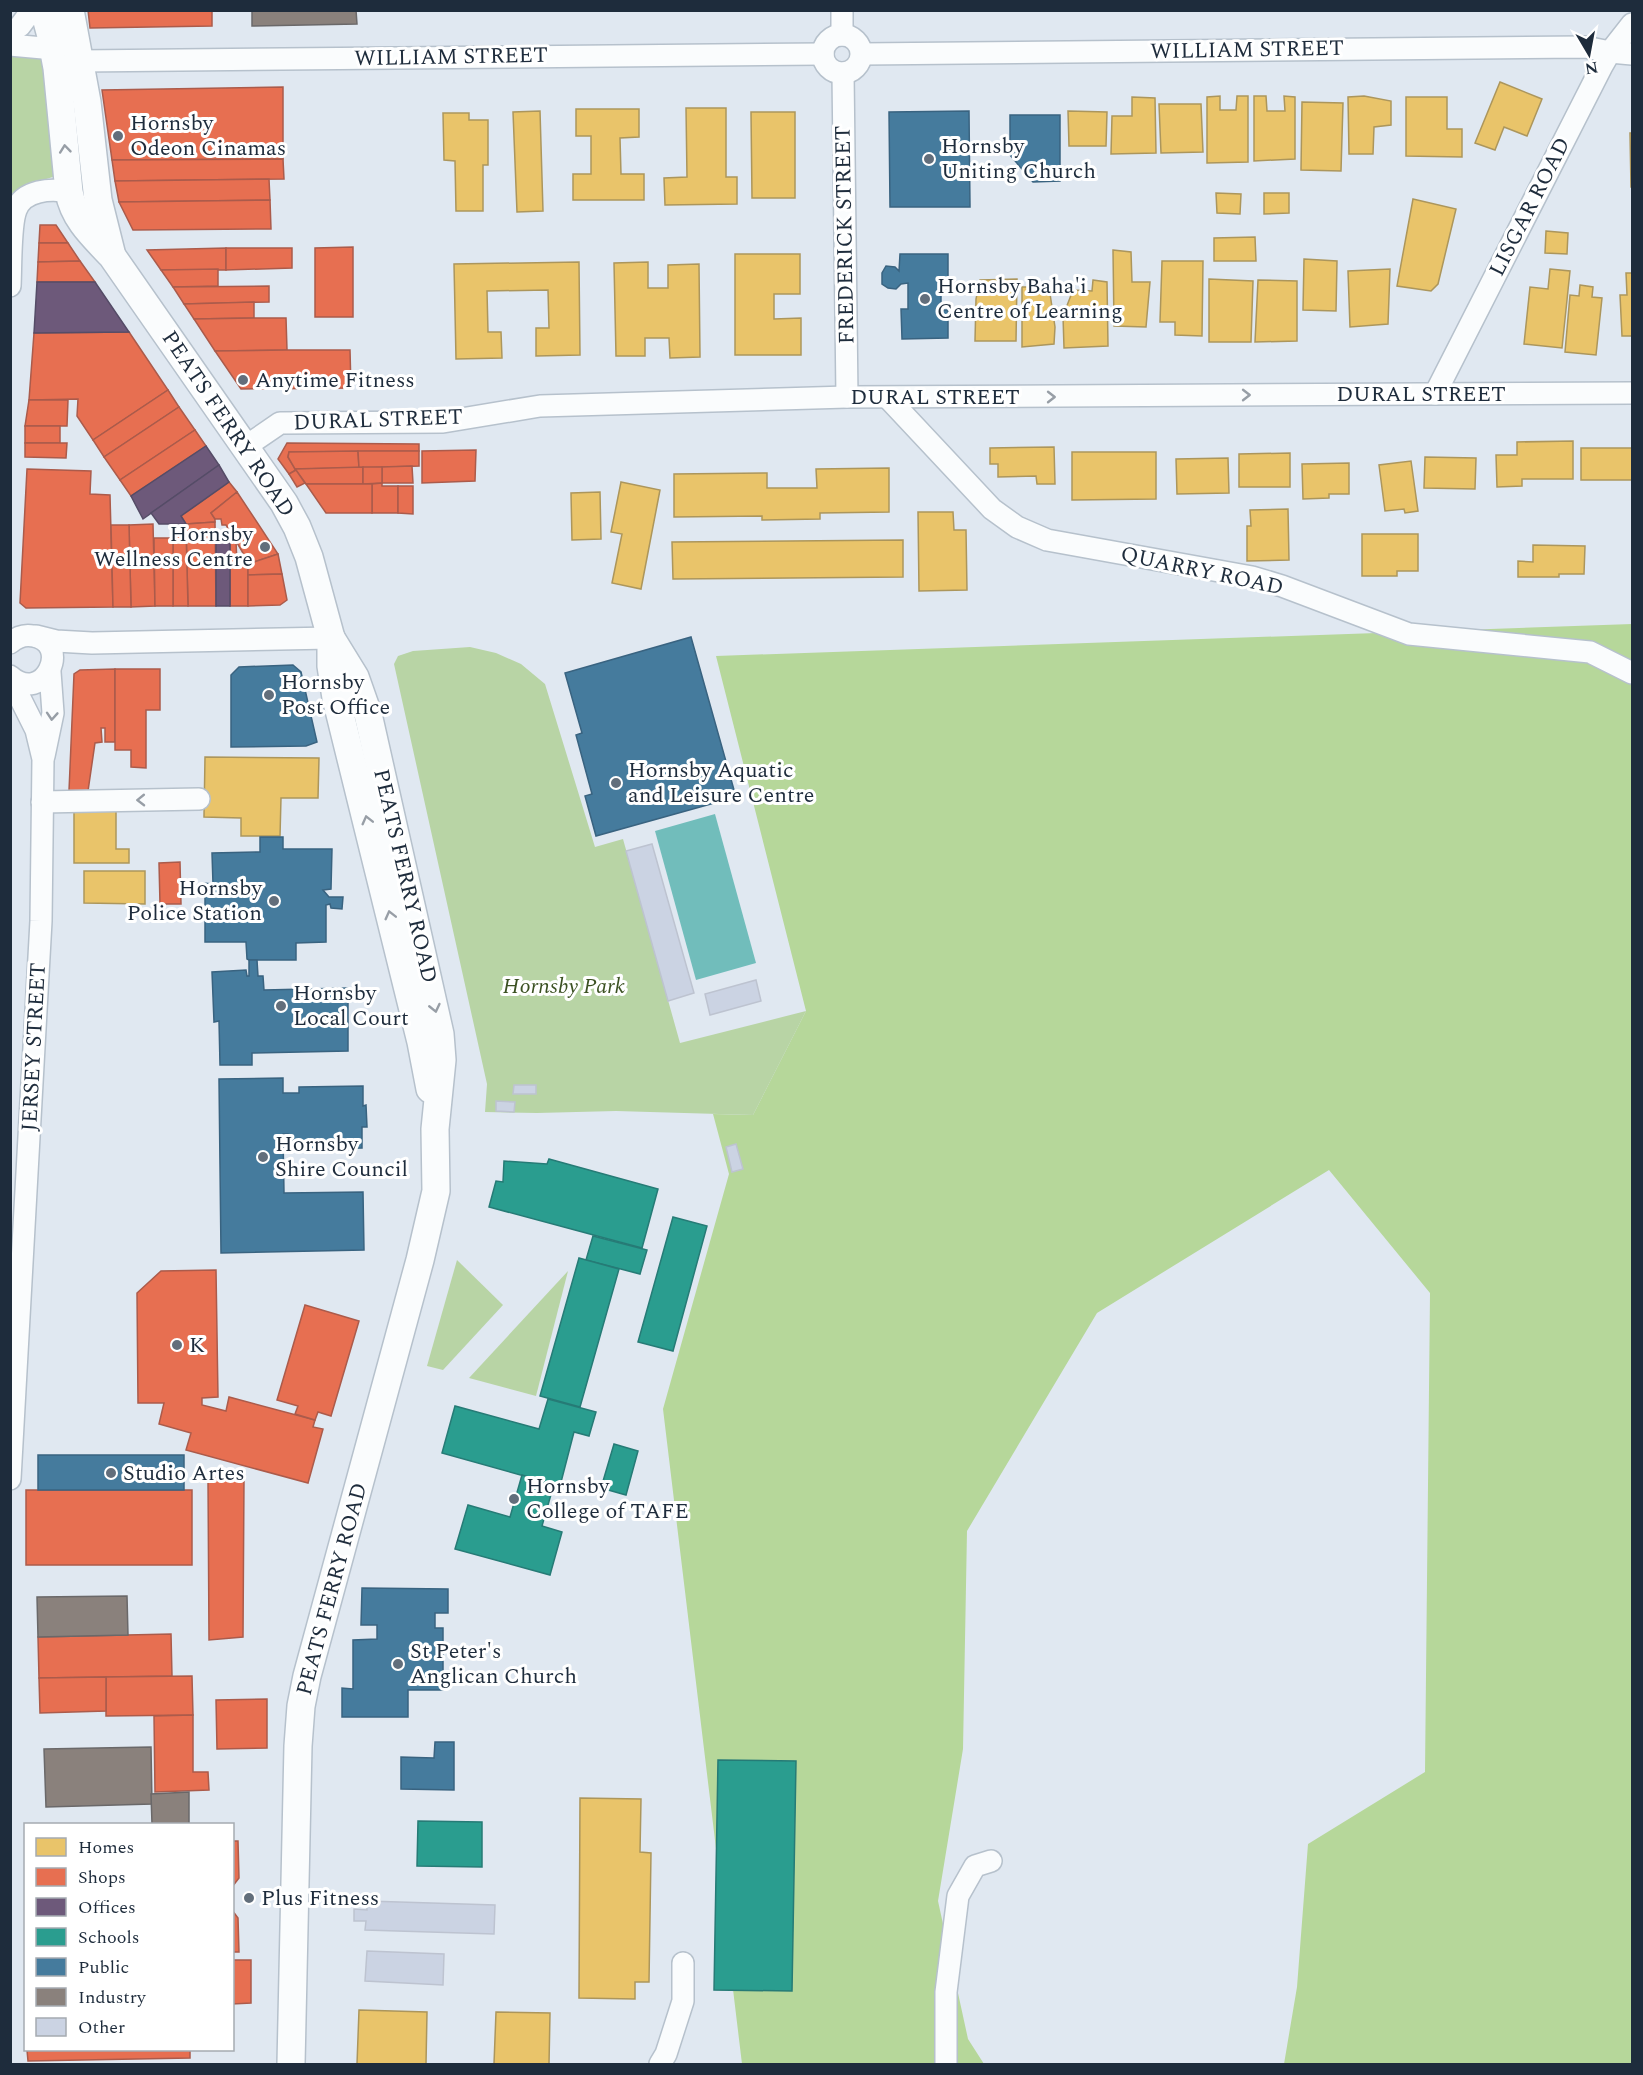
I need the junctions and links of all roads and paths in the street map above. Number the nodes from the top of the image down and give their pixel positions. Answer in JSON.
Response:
{"nodes":[{"id":1,"x":842,"y":10,"type":"edge"},
{"id":2,"x":1632,"y":24,"type":"edge"},
{"id":3,"x":54,"y":29,"type":"edge"},
{"id":4,"x":10,"y":33,"type":"edge"},
{"id":5,"x":842,"y":35,"type":"junction"},
{"id":6,"x":10,"y":45,"type":"edge"},
{"id":7,"x":1610,"y":52,"type":"junction"},
{"id":8,"x":823,"y":54,"type":"junction"},
{"id":9,"x":862,"y":54,"type":"junction"},
{"id":10,"x":1632,"y":54,"type":"edge"},
{"id":11,"x":843,"y":73,"type":"junction"},
{"id":12,"x":88,"y":112,"type":"junction"},
{"id":13,"x":69,"y":192,"type":"junction"},
{"id":14,"x":112,"y":256,"type":"junction"},
{"id":15,"x":10,"y":286,"type":"edge"},
{"id":16,"x":1632,"y":393,"type":"edge"},
{"id":17,"x":1435,"y":394,"type":"junction"},
{"id":18,"x":847,"y":397,"type":"junction"},
{"id":19,"x":888,"y":398,"type":"junction"},
{"id":20,"x":245,"y":447,"type":"junction"},
{"id":21,"x":22,"y":636,"type":"edge"},
{"id":22,"x":331,"y":638,"type":"junction"},
{"id":23,"x":92,"y":643,"type":"junction"},
{"id":24,"x":51,"y":668,"type":"junction"},
{"id":25,"x":1632,"y":673,"type":"edge"},
{"id":26,"x":10,"y":677,"type":"edge"},
{"id":27,"x":43,"y":759,"type":"junction"},
{"id":28,"x":200,"y":799,"type":"dead end"},
{"id":29,"x":42,"y":802,"type":"junction"},
{"id":30,"x":10,"y":1479,"type":"edge"},
{"id":31,"x":991,"y":1860,"type":"dead end"},
{"id":32,"x":683,"y":1963,"type":"dead end"},
{"id":33,"x":291,"y":2064,"type":"edge"},
{"id":34,"x":660,"y":2064,"type":"edge"},
{"id":35,"x":946,"y":2064,"type":"edge"}],
"edges":[{"from":1,"to":5,"type":"street"},
{"from":2,"to":7,"type":"street","name":"LISGAR ROAD"},
{"from":3,"to":4,"type":"street"},
{"from":3,"to":6,"type":"street","name":"WILLIAM STREET"},
{"from":3,"to":8,"type":"street","name":"WILLIAM STREET"},
{"from":3,"to":12,"type":"main road","name":"PEATS FERRY ROAD"},
{"from":13,"to":3,"type":"main road","name":"PEATS FERRY ROAD","one_way":true},
{"from":5,"to":8,"type":"street"},
{"from":5,"to":9,"type":"street"},
{"from":7,"to":9,"type":"street","name":"WILLIAM STREET"},
{"from":7,"to":10,"type":"street","name":"WILLIAM STREET"},
{"from":7,"to":17,"type":"street","name":"LISGAR ROAD"},
{"from":8,"to":11,"type":"street"},
{"from":9,"to":11,"type":"street"},
{"from":11,"to":18,"type":"street","name":"FREDERICK STREET"},
{"from":12,"to":13,"type":"main road"},
{"from":12,"to":14,"type":"main road","name":"PEATS FERRY ROAD"},
{"from":13,"to":14,"type":"main road","name":"PEATS FERRY ROAD"},
{"from":13,"to":15,"type":"street"},
{"from":14,"to":20,"type":"main road","name":"PEATS FERRY ROAD"},
{"from":16,"to":17,"type":"street","name":"DURAL STREET"},
{"from":19,"to":17,"type":"street","name":"DURAL STREET","one_way":true},
{"from":18,"to":19,"type":"street","name":"DURAL STREET"},
{"from":18,"to":20,"type":"street","name":"DURAL STREET"},
{"from":19,"to":25,"type":"street","name":"QUARRY ROAD"},
{"from":20,"to":22,"type":"main road","name":"PEATS FERRY ROAD"},
{"from":21,"to":23,"type":"street"},
{"from":21,"to":24,"type":"street","name":"JERSEY STREET"},
{"from":22,"to":23,"type":"street"},
{"from":22,"to":33,"type":"main road","name":"PEATS FERRY ROAD"},
{"from":23,"to":24,"type":"street"},
{"from":24,"to":26,"type":"street"},
{"from":24,"to":27,"type":"street","name":"JERSEY STREET","one_way":true},
{"from":26,"to":27,"type":"street","name":"JERSEY STREET"},
{"from":27,"to":29,"type":"street","name":"JERSEY STREET"},
{"from":28,"to":29,"type":"street","one_way":true},
{"from":29,"to":30,"type":"street","name":"JERSEY STREET"},
{"from":31,"to":35,"type":"street"},
{"from":32,"to":34,"type":"street"}]}
